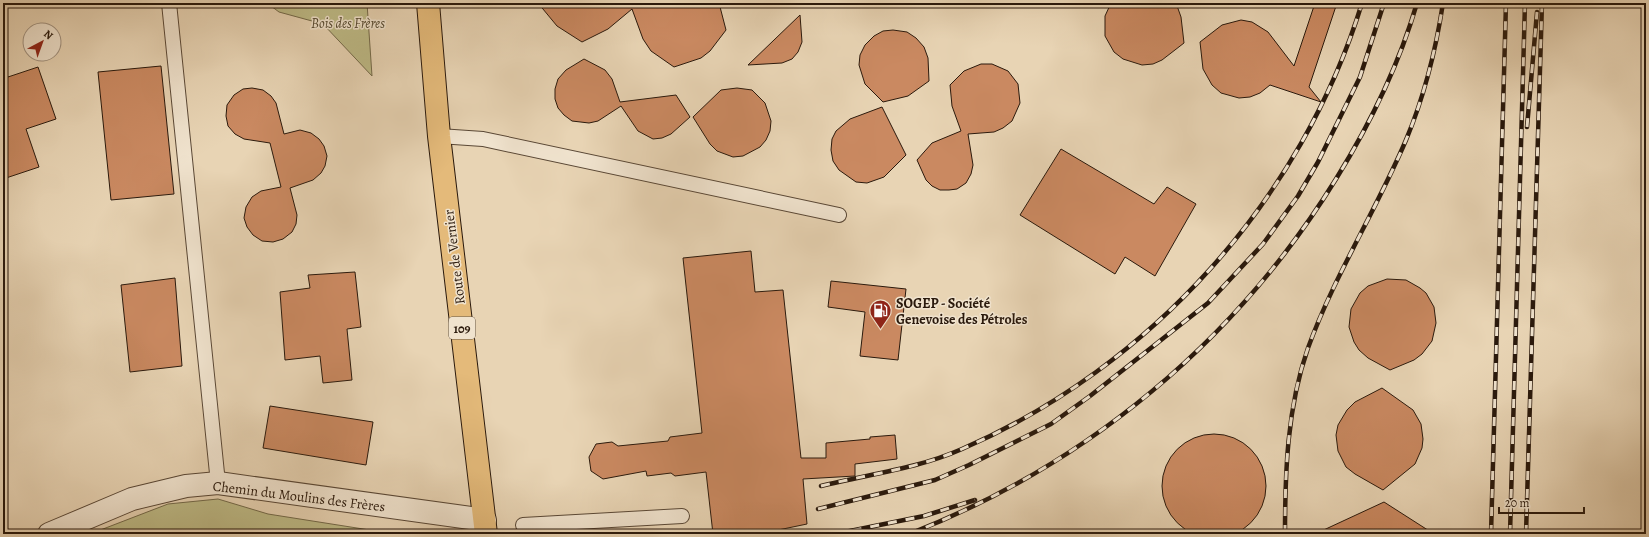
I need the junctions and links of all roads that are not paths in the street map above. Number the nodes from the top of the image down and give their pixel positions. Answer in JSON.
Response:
{"nodes":[{"id":1,"x":169,"y":3,"type":"edge"},
{"id":2,"x":428,"y":3,"type":"edge"},
{"id":3,"x":439,"y":136,"type":"junction"},
{"id":4,"x":839,"y":215,"type":"dead end"},
{"id":5,"x":218,"y":484,"type":"junction"},
{"id":6,"x":682,"y":516,"type":"dead end"},
{"id":7,"x":523,"y":525,"type":"dead end"},
{"id":8,"x":485,"y":527,"type":"edge"},
{"id":9,"x":49,"y":534,"type":"edge"}],
"edges":[{"from":1,"to":5,"type":"lane"},
{"from":2,"to":3,"type":"main road","name":"Route de Vernier","number":"109"},
{"from":3,"to":4,"type":"lane"},
{"from":3,"to":8,"type":"main road","name":"Route de Vernier","number":"109"},
{"from":5,"to":8,"type":"street","name":"Chemin du Moulins des Frères"},
{"from":5,"to":9,"type":"street","name":"Chemin du Moulins des Frères"},
{"from":6,"to":7,"type":"lane"}]}
